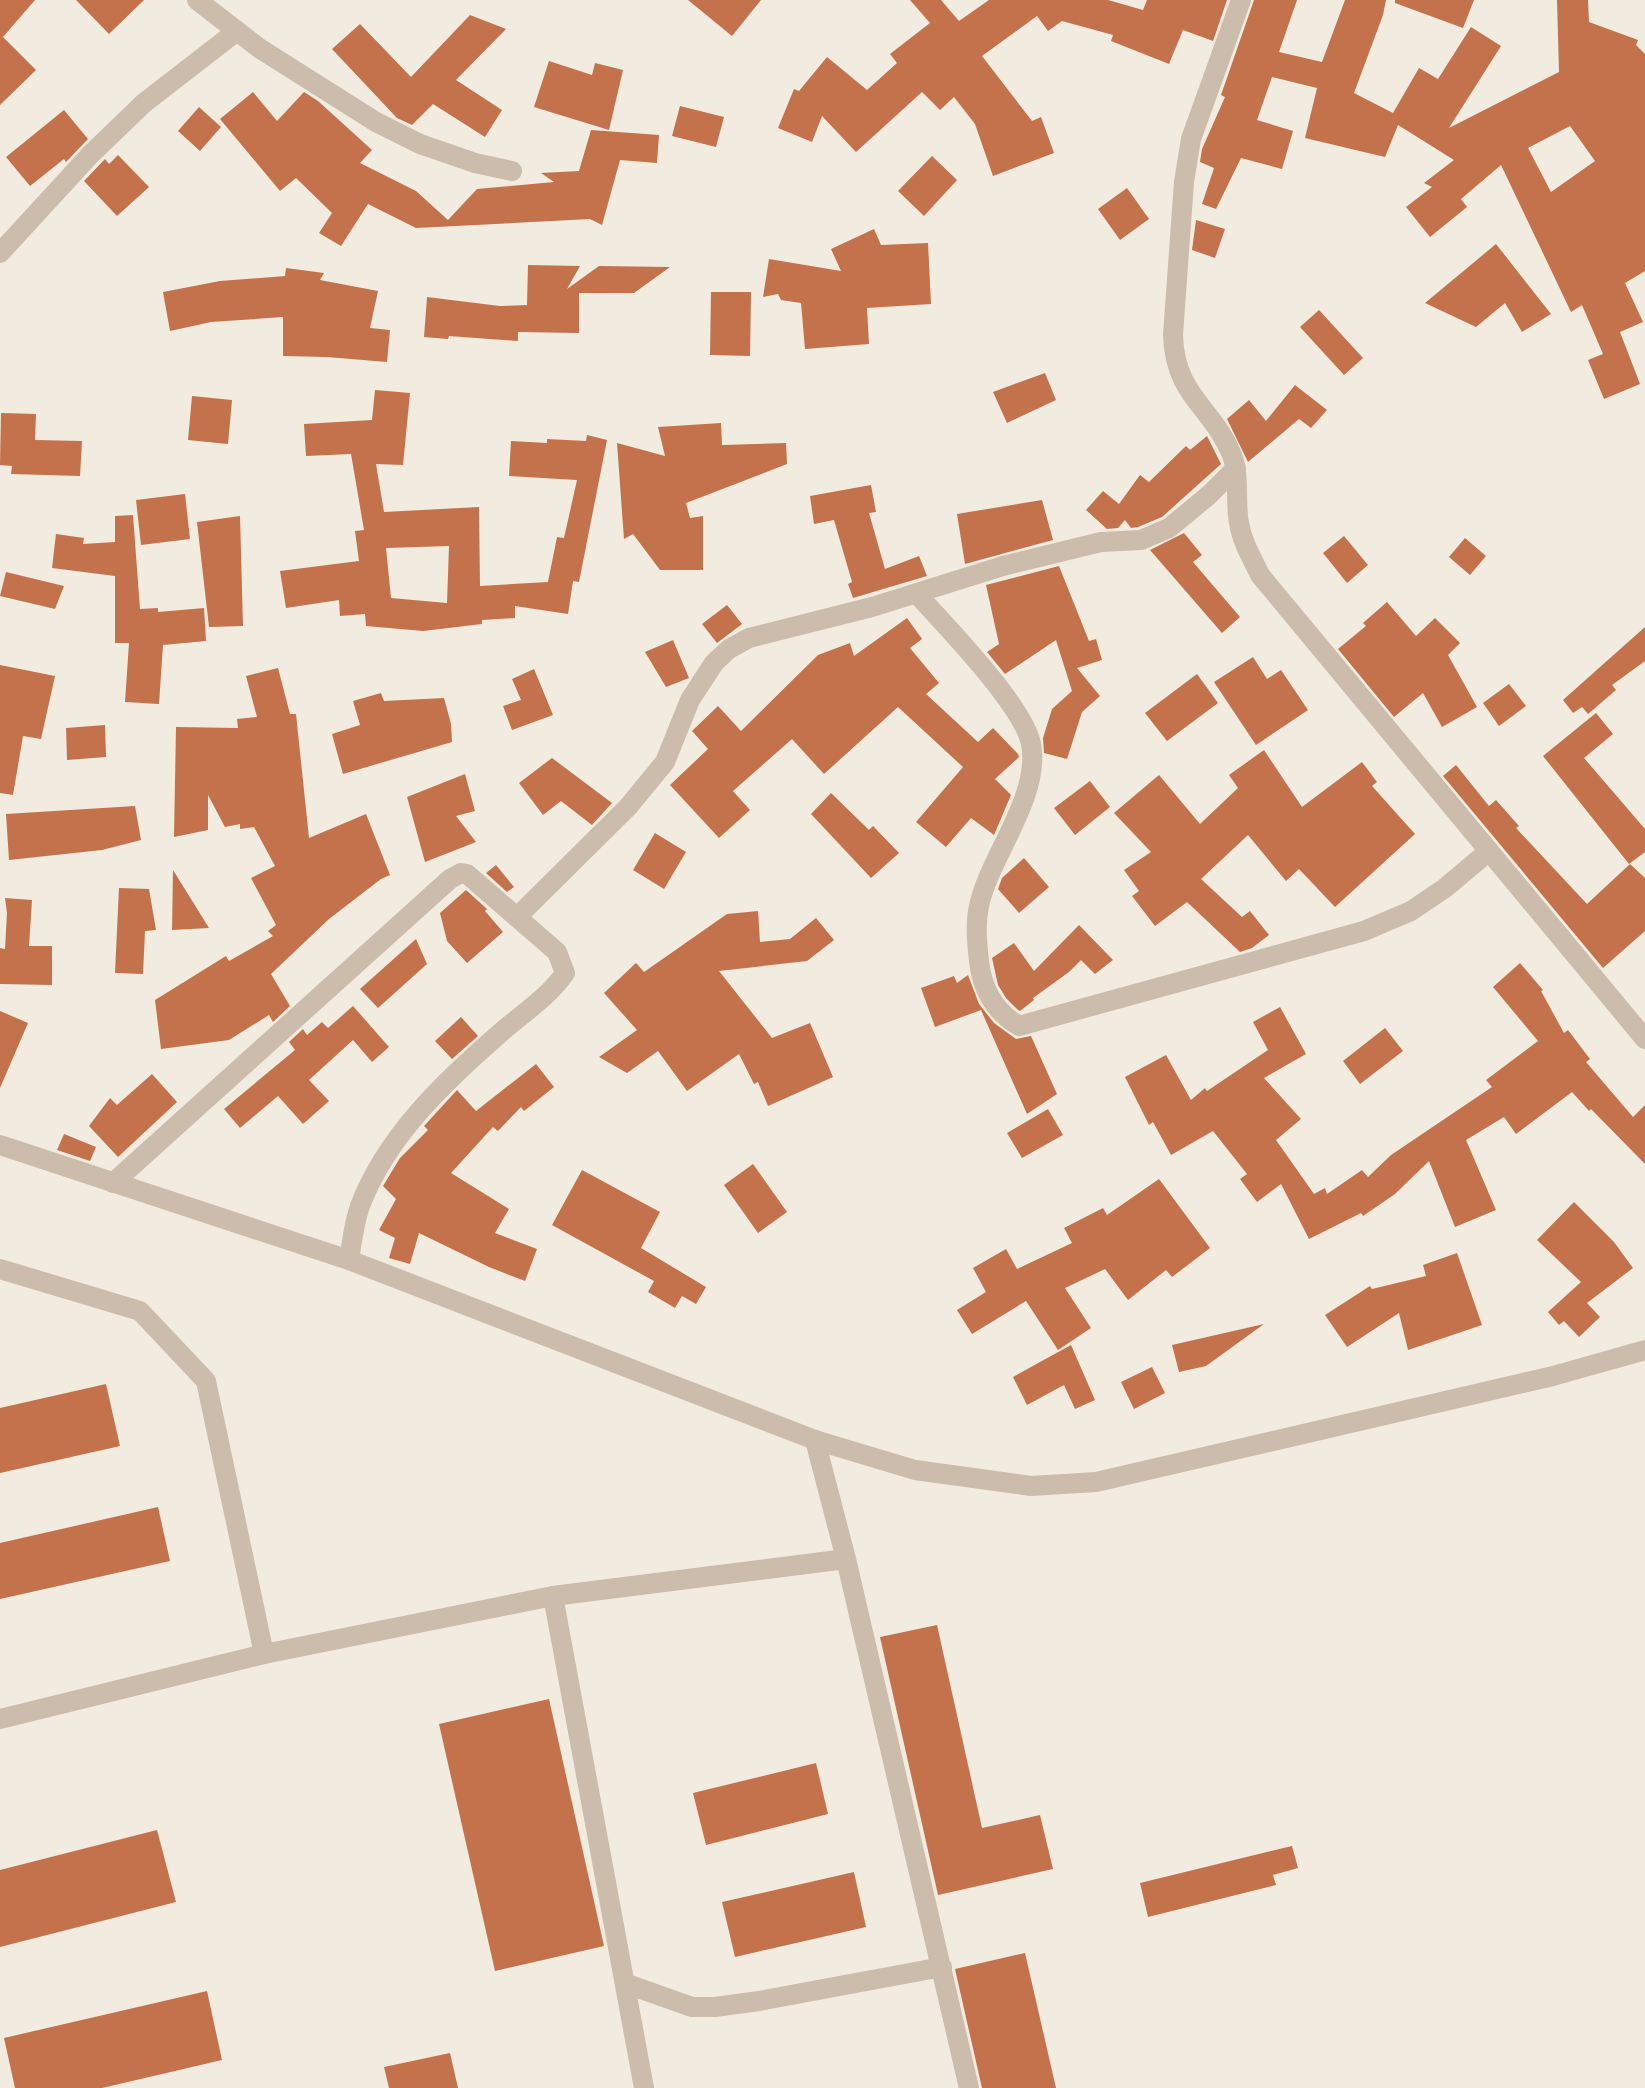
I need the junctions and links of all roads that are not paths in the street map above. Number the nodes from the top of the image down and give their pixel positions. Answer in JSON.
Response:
{"nodes":[{"id":1,"x":197,"y":0,"type":"edge"},
{"id":2,"x":1241,"y":0,"type":"edge"},
{"id":3,"x":237,"y":31,"type":"junction"},
{"id":4,"x":512,"y":171,"type":"dead end"},
{"id":5,"x":0,"y":253,"type":"edge"},
{"id":6,"x":1236,"y":468,"type":"junction"},
{"id":7,"x":917,"y":594,"type":"junction"},
{"id":8,"x":1489,"y":851,"type":"junction"},
{"id":9,"x":517,"y":917,"type":"junction"},
{"id":10,"x":1645,"y":1039,"type":"edge"},
{"id":11,"x":0,"y":1145,"type":"edge"},
{"id":12,"x":113,"y":1183,"type":"junction"},
{"id":13,"x":349,"y":1260,"type":"junction"},
{"id":14,"x":0,"y":1269,"type":"edge"},
{"id":15,"x":1645,"y":1350,"type":"edge"},
{"id":16,"x":815,"y":1440,"type":"junction"},
{"id":17,"x":846,"y":1559,"type":"junction"},
{"id":18,"x":553,"y":1596,"type":"junction"},
{"id":19,"x":264,"y":1654,"type":"junction"},
{"id":20,"x":0,"y":1719,"type":"edge"},
{"id":21,"x":942,"y":1967,"type":"junction"},
{"id":22,"x":627,"y":1984,"type":"junction"},
{"id":23,"x":644,"y":2088,"type":"edge"},
{"id":24,"x":969,"y":2088,"type":"edge"}],
"edges":[{"from":1,"to":3,"type":"street"},
{"from":2,"to":6,"type":"street"},
{"from":3,"to":4,"type":"street"},
{"from":3,"to":5,"type":"street"},
{"from":6,"to":7,"type":"street"},
{"from":6,"to":8,"type":"street"},
{"from":7,"to":8,"type":"street"},
{"from":7,"to":9,"type":"street"},
{"from":8,"to":10,"type":"street"},
{"from":9,"to":12,"type":"street"},
{"from":9,"to":13,"type":"street"},
{"from":11,"to":12,"type":"street"},
{"from":12,"to":13,"type":"street"},
{"from":13,"to":16,"type":"street"},
{"from":14,"to":19,"type":"street"},
{"from":15,"to":16,"type":"street"},
{"from":16,"to":17,"type":"street"},
{"from":17,"to":18,"type":"street"},
{"from":17,"to":21,"type":"street"},
{"from":18,"to":19,"type":"street"},
{"from":18,"to":22,"type":"street"},
{"from":19,"to":20,"type":"street"},
{"from":21,"to":22,"type":"street"},
{"from":21,"to":24,"type":"street"},
{"from":22,"to":23,"type":"street"}]}
